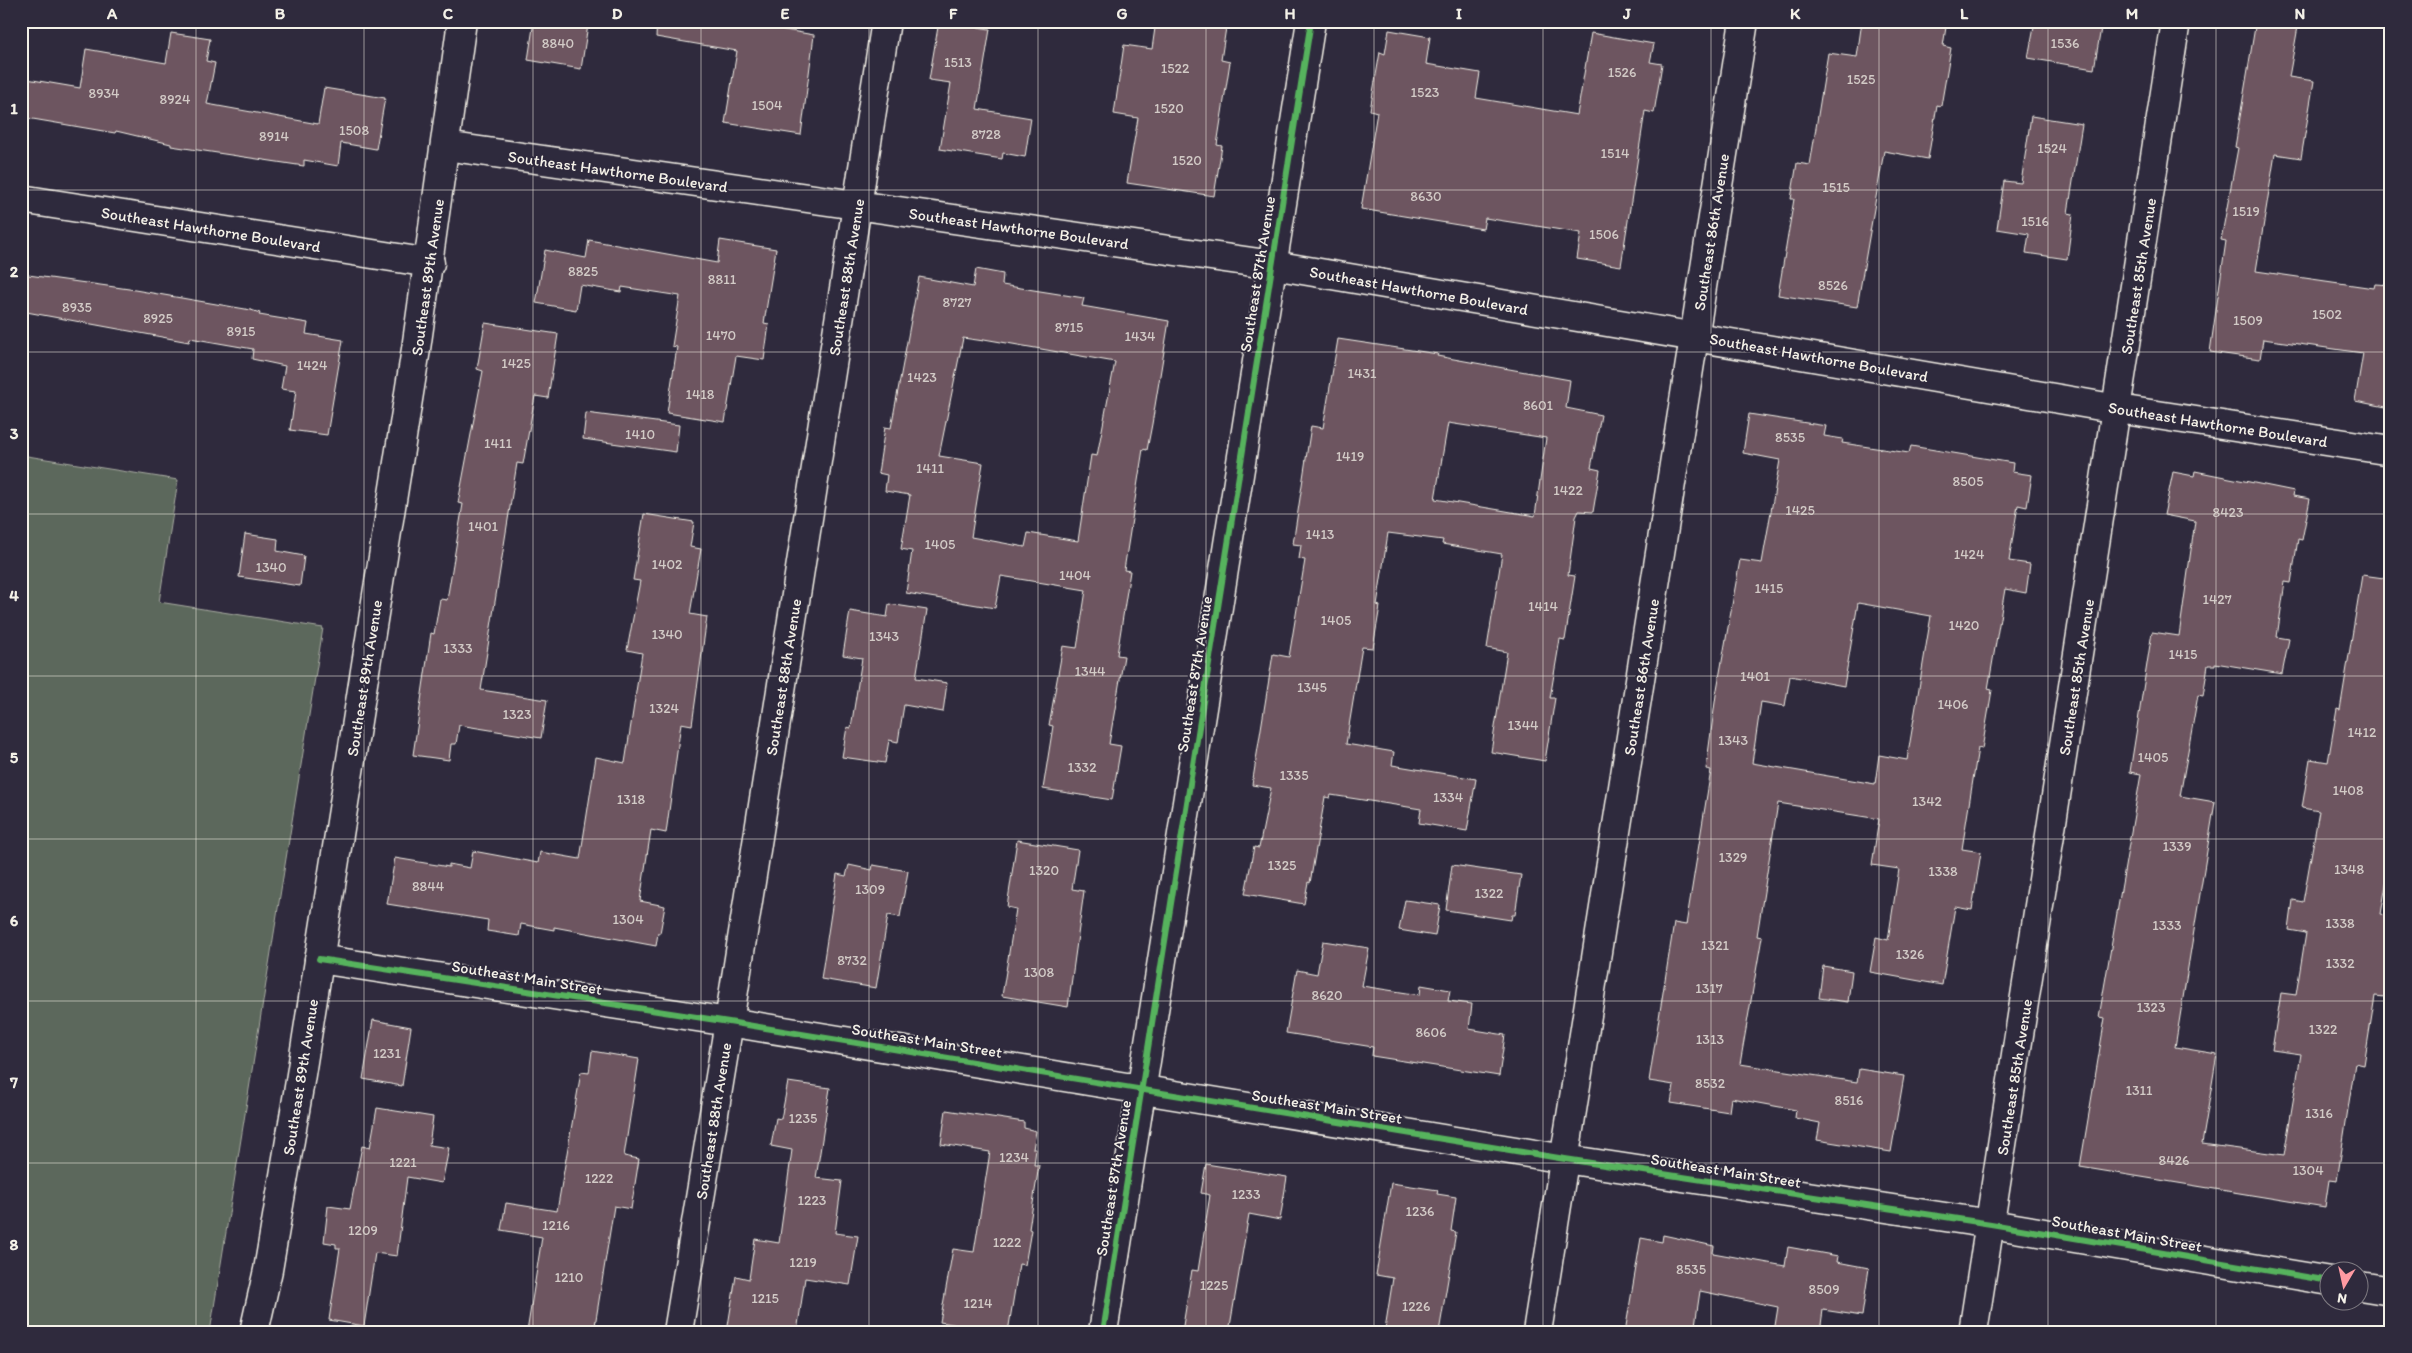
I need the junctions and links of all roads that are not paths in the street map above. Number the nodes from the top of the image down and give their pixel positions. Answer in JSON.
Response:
{"nodes":[{"id":1,"x":462,"y":21,"type":"edge"},
{"id":2,"x":886,"y":21,"type":"edge"},
{"id":3,"x":1311,"y":21,"type":"edge"},
{"id":4,"x":1744,"y":21,"type":"edge"},
{"id":5,"x":2176,"y":21,"type":"edge"},
{"id":6,"x":445,"y":146,"type":"junction"},
{"id":7,"x":21,"y":199,"type":"edge"},
{"id":8,"x":857,"y":205,"type":"junction"},
{"id":9,"x":430,"y":264,"type":"junction"},
{"id":10,"x":1273,"y":265,"type":"junction"},
{"id":11,"x":1694,"y":336,"type":"junction"},
{"id":12,"x":2118,"y":408,"type":"junction"},
{"id":13,"x":2391,"y":451,"type":"edge"},
{"id":14,"x":319,"y":958,"type":"junction"},
{"id":15,"x":729,"y":1022,"type":"junction"},
{"id":16,"x":1142,"y":1089,"type":"junction"},
{"id":17,"x":1565,"y":1159,"type":"junction"},
{"id":18,"x":1991,"y":1224,"type":"junction"},
{"id":19,"x":2320,"y":1279,"type":"edge"},
{"id":20,"x":2370,"y":1288,"type":"edge"},
{"id":21,"x":2391,"y":1291,"type":"edge"},
{"id":22,"x":254,"y":1332,"type":"edge"},
{"id":23,"x":678,"y":1332,"type":"edge"},
{"id":24,"x":1103,"y":1332,"type":"edge"},
{"id":25,"x":1537,"y":1332,"type":"edge"},
{"id":26,"x":1973,"y":1332,"type":"edge"}],
"edges":[{"from":1,"to":6,"type":"street","name":"Southeast 89th Avenue"},
{"from":2,"to":8,"type":"street","name":"Southeast 88th Avenue"},
{"from":3,"to":10,"type":"street","name":"Southeast 87th Avenue"},
{"from":4,"to":11,"type":"street","name":"Southeast 86th Avenue"},
{"from":5,"to":12,"type":"street","name":"Southeast 85th Avenue"},
{"from":6,"to":8,"type":"street","name":"Southeast Hawthorne Boulevard"},
{"from":6,"to":9,"type":"street","name":"Southeast 89th Avenue"},
{"from":7,"to":9,"type":"street","name":"Southeast Hawthorne Boulevard"},
{"from":8,"to":10,"type":"street","name":"Southeast Hawthorne Boulevard"},
{"from":8,"to":15,"type":"street","name":"Southeast 88th Avenue"},
{"from":9,"to":14,"type":"street","name":"Southeast 89th Avenue"},
{"from":10,"to":11,"type":"street","name":"Southeast Hawthorne Boulevard"},
{"from":10,"to":16,"type":"street","name":"Southeast 87th Avenue"},
{"from":11,"to":12,"type":"street","name":"Southeast Hawthorne Boulevard"},
{"from":11,"to":17,"type":"street","name":"Southeast 86th Avenue"},
{"from":12,"to":13,"type":"street","name":"Southeast Hawthorne Boulevard"},
{"from":12,"to":18,"type":"street","name":"Southeast 85th Avenue"},
{"from":14,"to":15,"type":"street","name":"Southeast Main Street"},
{"from":14,"to":22,"type":"street","name":"Southeast 89th Avenue"},
{"from":15,"to":16,"type":"street","name":"Southeast Main Street"},
{"from":15,"to":23,"type":"street","name":"Southeast 88th Avenue"},
{"from":16,"to":17,"type":"street","name":"Southeast Main Street"},
{"from":16,"to":24,"type":"street","name":"Southeast 87th Avenue"},
{"from":17,"to":18,"type":"street","name":"Southeast Main Street"},
{"from":17,"to":25,"type":"street","name":"Southeast 86th Avenue"},
{"from":18,"to":19,"type":"street","name":"Southeast Main Street"},
{"from":18,"to":26,"type":"street","name":"Southeast 85th Avenue"},
{"from":20,"to":21,"type":"street"}]}
